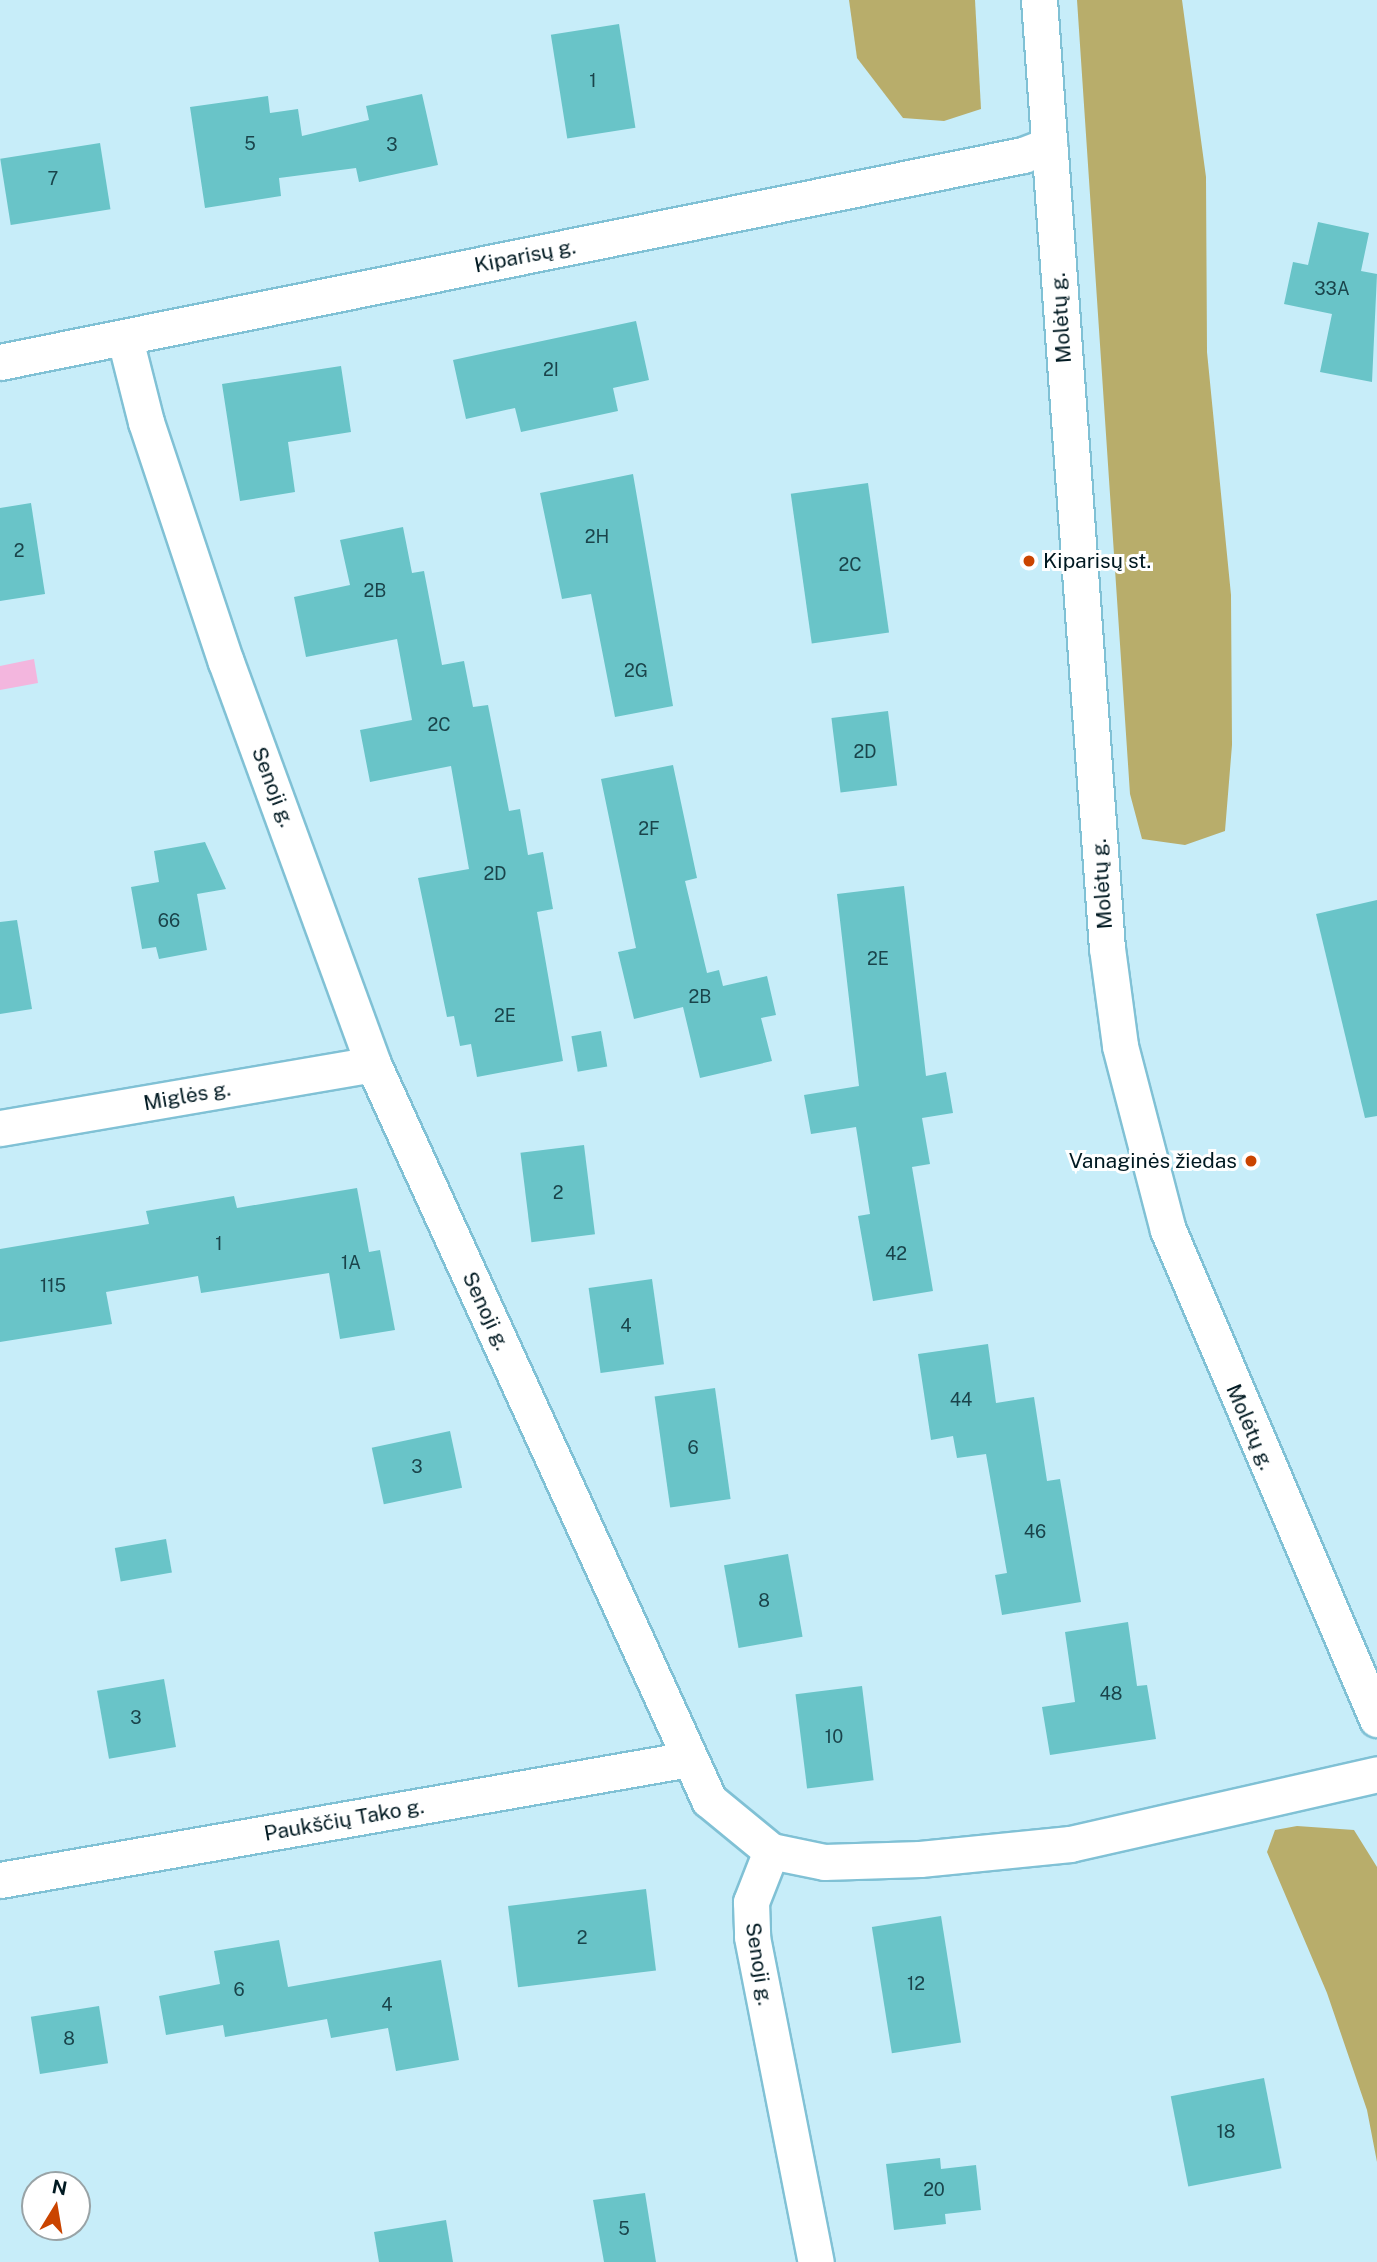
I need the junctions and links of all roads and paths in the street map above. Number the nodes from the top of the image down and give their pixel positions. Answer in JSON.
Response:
{"nodes":[{"id":1,"x":1039,"y":0,"type":"edge"},
{"id":2,"x":1049,"y":145,"type":"junction"},
{"id":3,"x":125,"y":340,"type":"junction"},
{"id":4,"x":0,"y":362,"type":"edge"},
{"id":5,"x":373,"y":1064,"type":"junction"},
{"id":6,"x":0,"y":1128,"type":"edge"},
{"id":7,"x":1377,"y":1719,"type":"edge"},
{"id":8,"x":689,"y":1759,"type":"junction"},
{"id":9,"x":1377,"y":1774,"type":"edge"},
{"id":10,"x":771,"y":1851,"type":"junction"},
{"id":11,"x":0,"y":1880,"type":"edge"},
{"id":12,"x":816,"y":2262,"type":"edge"}],
"edges":[{"from":1,"to":2,"type":"street","name":"Molėtų g."},
{"from":2,"to":3,"type":"street","name":"Kiparisų g."},
{"from":2,"to":7,"type":"street","name":"Molėtų g."},
{"from":3,"to":4,"type":"street","name":"Kiparisų g."},
{"from":3,"to":5,"type":"street","name":"Senoji g."},
{"from":5,"to":6,"type":"street","name":"Miglės g."},
{"from":5,"to":8,"type":"street","name":"Senoji g."},
{"from":8,"to":10,"type":"street","name":"Senoji g."},
{"from":8,"to":11,"type":"street","name":"Paukščių Tako g."},
{"from":9,"to":10,"type":"street"},
{"from":10,"to":12,"type":"street","name":"Senoji g."}]}
